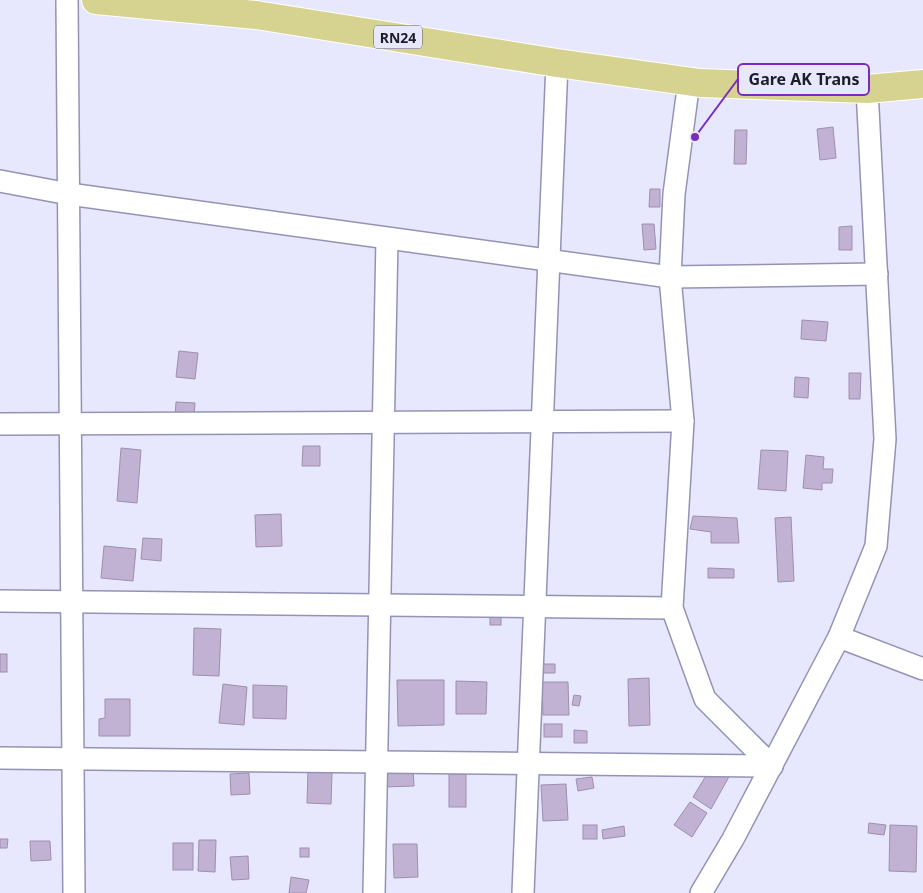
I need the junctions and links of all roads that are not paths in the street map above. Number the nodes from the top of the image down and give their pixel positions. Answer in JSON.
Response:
{"nodes":[{"id":1,"x":67,"y":0,"type":"edge"},
{"id":2,"x":96,"y":0,"type":"edge"},
{"id":3,"x":257,"y":7,"type":"edge"},
{"id":4,"x":558,"y":63,"type":"junction"},
{"id":5,"x":689,"y":81,"type":"junction"},
{"id":6,"x":923,"y":84,"type":"edge"},
{"id":7,"x":867,"y":89,"type":"junction"},
{"id":8,"x":0,"y":181,"type":"edge"},
{"id":9,"x":69,"y":194,"type":"junction"},
{"id":10,"x":387,"y":239,"type":"junction"},
{"id":11,"x":549,"y":261,"type":"junction"},
{"id":12,"x":877,"y":274,"type":"junction"},
{"id":13,"x":670,"y":277,"type":"junction"},
{"id":14,"x":683,"y":421,"type":"junction"},
{"id":15,"x":543,"y":422,"type":"junction"},
{"id":16,"x":384,"y":423,"type":"junction"},
{"id":17,"x":0,"y":424,"type":"edge"},
{"id":18,"x":71,"y":424,"type":"junction"},
{"id":19,"x":0,"y":601,"type":"edge"},
{"id":20,"x":72,"y":602,"type":"junction"},
{"id":21,"x":380,"y":605,"type":"junction"},
{"id":22,"x":535,"y":607,"type":"junction"},
{"id":23,"x":672,"y":608,"type":"junction"},
{"id":24,"x":839,"y":637,"type":"junction"},
{"id":25,"x":923,"y":670,"type":"edge"},
{"id":26,"x":0,"y":758,"type":"edge"},
{"id":27,"x":74,"y":759,"type":"junction"},
{"id":28,"x":376,"y":762,"type":"junction"},
{"id":29,"x":528,"y":763,"type":"junction"},
{"id":30,"x":772,"y":766,"type":"junction"},
{"id":31,"x":74,"y":893,"type":"edge"},
{"id":32,"x":374,"y":893,"type":"edge"},
{"id":33,"x":523,"y":893,"type":"edge"},
{"id":34,"x":701,"y":893,"type":"edge"}],
"edges":[{"from":1,"to":9,"type":"street"},
{"from":2,"to":3,"type":"main road","number":"RN24"},
{"from":3,"to":4,"type":"main road","number":"RN24"},
{"from":4,"to":5,"type":"main road","number":"RN24"},
{"from":4,"to":11,"type":"street"},
{"from":5,"to":7,"type":"main road","number":"RN24"},
{"from":5,"to":13,"type":"street"},
{"from":6,"to":7,"type":"main road","number":"RN24"},
{"from":7,"to":12,"type":"street"},
{"from":8,"to":9,"type":"street"},
{"from":9,"to":10,"type":"street"},
{"from":9,"to":18,"type":"street"},
{"from":10,"to":11,"type":"street"},
{"from":10,"to":16,"type":"street"},
{"from":11,"to":13,"type":"street"},
{"from":11,"to":15,"type":"street"},
{"from":12,"to":13,"type":"street"},
{"from":12,"to":24,"type":"street"},
{"from":13,"to":14,"type":"street"},
{"from":14,"to":15,"type":"street"},
{"from":14,"to":23,"type":"street"},
{"from":15,"to":16,"type":"street"},
{"from":15,"to":22,"type":"street"},
{"from":16,"to":18,"type":"street"},
{"from":16,"to":21,"type":"street"},
{"from":17,"to":18,"type":"street"},
{"from":18,"to":20,"type":"street"},
{"from":19,"to":20,"type":"street"},
{"from":20,"to":21,"type":"street"},
{"from":20,"to":27,"type":"street"},
{"from":21,"to":22,"type":"street"},
{"from":21,"to":28,"type":"street"},
{"from":22,"to":23,"type":"street"},
{"from":22,"to":29,"type":"street"},
{"from":23,"to":30,"type":"street"},
{"from":24,"to":25,"type":"street"},
{"from":24,"to":30,"type":"street"},
{"from":26,"to":27,"type":"street"},
{"from":27,"to":28,"type":"street"},
{"from":27,"to":31,"type":"street"},
{"from":28,"to":29,"type":"street"},
{"from":28,"to":32,"type":"street"},
{"from":29,"to":30,"type":"street"},
{"from":29,"to":33,"type":"street"},
{"from":30,"to":34,"type":"street"}]}
